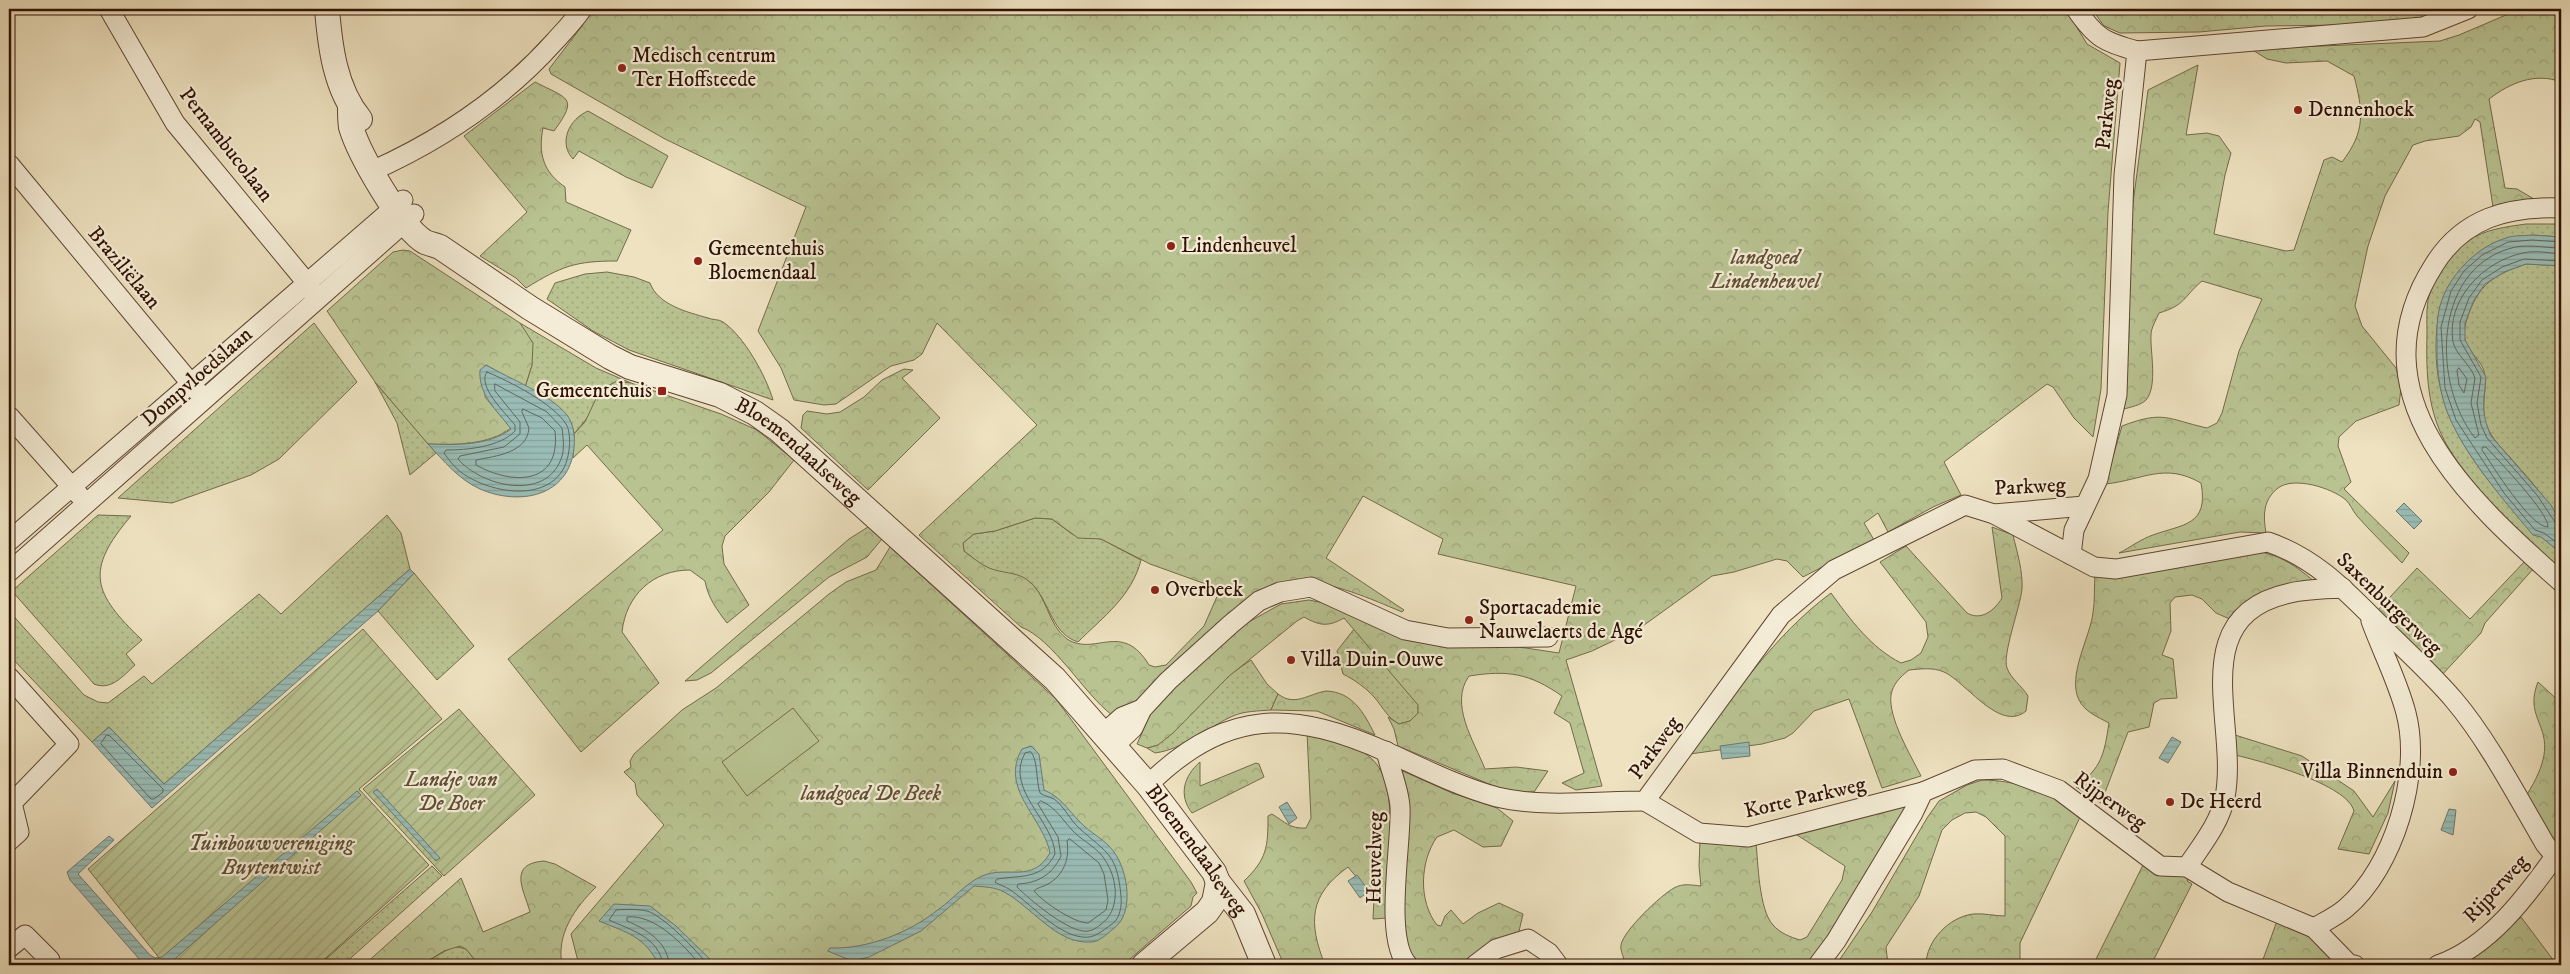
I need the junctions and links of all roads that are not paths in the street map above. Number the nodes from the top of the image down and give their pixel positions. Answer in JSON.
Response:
{"nodes":[{"id":1,"x":109,"y":9,"type":"edge"},
{"id":2,"x":327,"y":9,"type":"edge"},
{"id":3,"x":582,"y":9,"type":"edge"},
{"id":4,"x":2076,"y":9,"type":"edge"},
{"id":5,"x":2468,"y":9,"type":"edge"},
{"id":6,"x":2137,"y":51,"type":"junction"},
{"id":7,"x":9,"y":164,"type":"edge"},
{"id":8,"x":378,"y":169,"type":"junction"},
{"id":9,"x":2561,"y":208,"type":"edge"},
{"id":10,"x":404,"y":211,"type":"junction"},
{"id":11,"x":307,"y":283,"type":"junction"},
{"id":12,"x":318,"y":301,"type":"junction"},
{"id":13,"x":191,"y":384,"type":"junction"},
{"id":14,"x":205,"y":400,"type":"junction"},
{"id":15,"x":9,"y":416,"type":"edge"},
{"id":16,"x":71,"y":487,"type":"junction"},
{"id":17,"x":86,"y":504,"type":"junction"},
{"id":18,"x":2084,"y":506,"type":"junction"},
{"id":19,"x":1994,"y":514,"type":"junction"},
{"id":20,"x":9,"y":541,"type":"edge"},
{"id":21,"x":2070,"y":555,"type":"junction"},
{"id":22,"x":9,"y":572,"type":"edge"},
{"id":23,"x":2561,"y":582,"type":"edge"},
{"id":24,"x":2343,"y":588,"type":"junction"},
{"id":25,"x":2367,"y":613,"type":"junction"},
{"id":26,"x":1548,"y":637,"type":"dead end"},
{"id":27,"x":9,"y":677,"type":"edge"},
{"id":28,"x":1109,"y":740,"type":"junction"},
{"id":29,"x":1386,"y":751,"type":"junction"},
{"id":30,"x":1148,"y":785,"type":"junction"},
{"id":31,"x":1923,"y":792,"type":"junction"},
{"id":32,"x":1645,"y":801,"type":"junction"},
{"id":33,"x":9,"y":841,"type":"edge"},
{"id":34,"x":2559,"y":856,"type":"edge"},
{"id":35,"x":2187,"y":867,"type":"junction"},
{"id":36,"x":1218,"y":882,"type":"junction"},
{"id":37,"x":2314,"y":928,"type":"junction"},
{"id":38,"x":9,"y":948,"type":"edge"},
{"id":39,"x":44,"y":965,"type":"edge"},
{"id":40,"x":1144,"y":965,"type":"edge"},
{"id":41,"x":1264,"y":965,"type":"edge"},
{"id":42,"x":1408,"y":965,"type":"edge"},
{"id":43,"x":1475,"y":965,"type":"edge"},
{"id":44,"x":1558,"y":965,"type":"edge"},
{"id":45,"x":1818,"y":965,"type":"edge"},
{"id":46,"x":2356,"y":965,"type":"edge"},
{"id":47,"x":2438,"y":965,"type":"edge"}],
"edges":[{"from":1,"to":11,"type":"street","name":"Pernambucolaan"},
{"from":2,"to":8,"type":"street","name":"Bloemendaalseweg"},
{"from":3,"to":8,"type":"street"},
{"from":4,"to":6,"type":"street"},
{"from":5,"to":6,"type":"street"},
{"from":6,"to":18,"type":"street","name":"Parkweg"},
{"from":7,"to":13,"type":"street","name":"Braziliëlaan"},
{"from":8,"to":10,"type":"street","name":"Bloemendaalseweg"},
{"from":9,"to":23,"type":"street"},
{"from":10,"to":11,"type":"street","name":"Dompvloedslaan"},
{"from":10,"to":12,"type":"street","name":"Dompvloedslaan"},
{"from":10,"to":28,"type":"street","name":"Bloemendaalseweg"},
{"from":11,"to":12,"type":"street","name":"Pernambucolaan"},
{"from":11,"to":13,"type":"street","name":"Dompvloedslaan"},
{"from":12,"to":14,"type":"street","name":"Dompvloedslaan"},
{"from":13,"to":14,"type":"street","name":"Braziliëlaan"},
{"from":13,"to":16,"type":"street","name":"Dompvloedslaan"},
{"from":14,"to":17,"type":"street","name":"Dompvloedslaan"},
{"from":15,"to":16,"type":"street"},
{"from":16,"to":17,"type":"street"},
{"from":16,"to":20,"type":"street","name":"Dompvloedslaan"},
{"from":17,"to":22,"type":"street","name":"Dompvloedslaan"},
{"from":18,"to":19,"type":"street","name":"Parkweg"},
{"from":18,"to":21,"type":"street","name":"Parkweg"},
{"from":19,"to":21,"type":"street","name":"Saxenburgerweg"},
{"from":19,"to":32,"type":"street","name":"Parkweg"},
{"from":21,"to":24,"type":"street","name":"Saxenburgerweg"},
{"from":24,"to":25,"type":"street","name":"Saxenburgerweg"},
{"from":24,"to":35,"type":"street"},
{"from":25,"to":34,"type":"street","name":"Saxenburgerweg"},
{"from":25,"to":37,"type":"street"},
{"from":26,"to":28,"type":"street"},
{"from":27,"to":33,"type":"street"},
{"from":28,"to":30,"type":"street","name":"Bloemendaalseweg"},
{"from":29,"to":30,"type":"street","name":"Parkweg"},
{"from":29,"to":32,"type":"street","name":"Parkweg"},
{"from":29,"to":42,"type":"street","name":"Heuvelweg"},
{"from":30,"to":36,"type":"street","name":"Bloemendaalseweg"},
{"from":31,"to":32,"type":"street","name":"Korte Parkweg"},
{"from":31,"to":35,"type":"street","name":"Rijperweg"},
{"from":31,"to":45,"type":"street"},
{"from":34,"to":47,"type":"street","name":"Rijperweg"},
{"from":35,"to":37,"type":"street","name":"Rijperweg"},
{"from":36,"to":40,"type":"street"},
{"from":36,"to":41,"type":"street","name":"Bloemendaalseweg"},
{"from":37,"to":46,"type":"street","name":"Rijperweg"},
{"from":38,"to":39,"type":"street"},
{"from":43,"to":44,"type":"street"}]}
